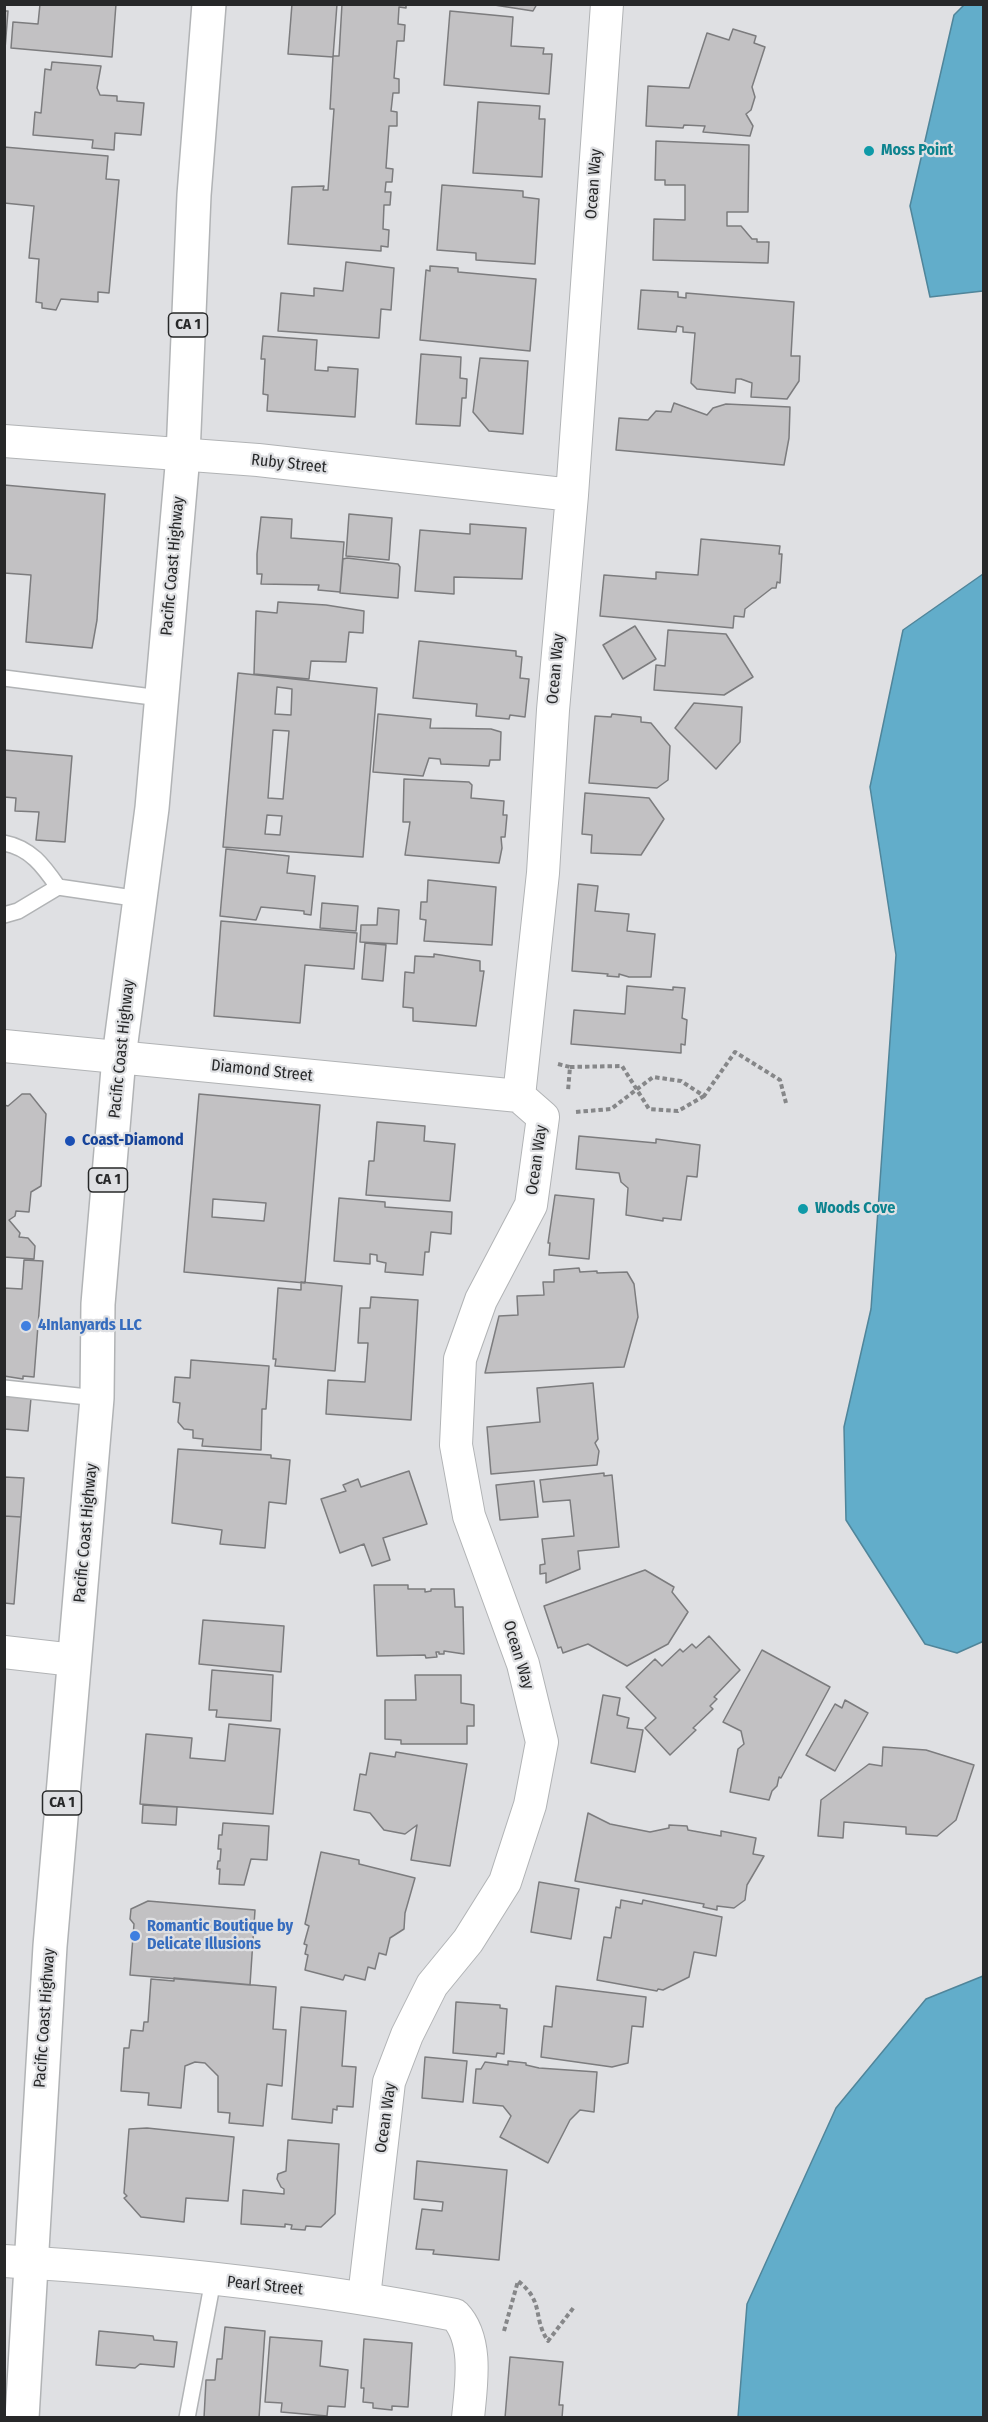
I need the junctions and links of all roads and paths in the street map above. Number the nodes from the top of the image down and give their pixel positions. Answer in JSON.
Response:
{"nodes":[{"id":1,"x":209,"y":4,"type":"edge"},
{"id":2,"x":607,"y":4,"type":"edge"},
{"id":3,"x":4,"y":441,"type":"edge"},
{"id":4,"x":183,"y":455,"type":"junction"},
{"id":5,"x":572,"y":495,"type":"junction"},
{"id":6,"x":4,"y":678,"type":"edge"},
{"id":7,"x":160,"y":698,"type":"junction"},
{"id":8,"x":4,"y":843,"type":"edge"},
{"id":9,"x":58,"y":887,"type":"junction"},
{"id":10,"x":140,"y":899,"type":"junction"},
{"id":11,"x":4,"y":915,"type":"edge"},
{"id":12,"x":4,"y":1046,"type":"edge"},
{"id":13,"x":119,"y":1057,"type":"junction"},
{"id":14,"x":570,"y":1067,"type":"dead end"},
{"id":15,"x":635,"y":1090,"type":"junction"},
{"id":16,"x":519,"y":1096,"type":"junction"},
{"id":17,"x":704,"y":1096,"type":"junction"},
{"id":18,"x":786,"y":1103,"type":"dead end"},
{"id":19,"x":567,"y":1113,"type":"dead end"},
{"id":20,"x":4,"y":1388,"type":"edge"},
{"id":21,"x":98,"y":1398,"type":"junction"},
{"id":22,"x":4,"y":1652,"type":"edge"},
{"id":23,"x":74,"y":1660,"type":"junction"},
{"id":24,"x":17,"y":2262,"type":"edge"},
{"id":25,"x":213,"y":2280,"type":"junction"},
{"id":26,"x":364,"y":2297,"type":"junction"},
{"id":27,"x":574,"y":2307,"type":"dead end"},
{"id":28,"x":472,"y":2379,"type":"junction"},
{"id":29,"x":22,"y":2418,"type":"edge"},
{"id":30,"x":187,"y":2418,"type":"edge"},
{"id":31,"x":468,"y":2418,"type":"edge"}],
"edges":[{"from":1,"to":4,"type":"highway","name":"Pacific Coast Highway","number":"CA 1"},
{"from":2,"to":5,"type":"street","name":"Ocean Way"},
{"from":3,"to":4,"type":"street","name":"Ruby Street"},
{"from":4,"to":5,"type":"street","name":"Ruby Street"},
{"from":4,"to":7,"type":"highway","name":"Pacific Coast Highway","number":"CA 1"},
{"from":5,"to":16,"type":"street","name":"Ocean Way"},
{"from":6,"to":7,"type":"lane"},
{"from":7,"to":10,"type":"highway","name":"Pacific Coast Highway","number":"CA 1"},
{"from":8,"to":9,"type":"lane"},
{"from":9,"to":10,"type":"lane"},
{"from":9,"to":11,"type":"lane"},
{"from":10,"to":13,"type":"highway","name":"Pacific Coast Highway","number":"CA 1"},
{"from":12,"to":13,"type":"street","name":"Diamond Street"},
{"from":13,"to":16,"type":"street","name":"Diamond Street"},
{"from":13,"to":21,"type":"highway","name":"Pacific Coast Highway","number":"CA 1"},
{"from":14,"to":15,"type":"path"},
{"from":15,"to":17,"type":"path"},
{"from":15,"to":17,"type":"path"},
{"from":15,"to":19,"type":"path"},
{"from":16,"to":26,"type":"street","name":"Ocean Way"},
{"from":17,"to":18,"type":"path"},
{"from":20,"to":21,"type":"lane"},
{"from":21,"to":23,"type":"highway","name":"Pacific Coast Highway","number":"CA 1"},
{"from":22,"to":23,"type":"street"},
{"from":23,"to":24,"type":"highway","name":"Pacific Coast Highway","number":"CA 1"},
{"from":24,"to":25,"type":"street","name":"Pearl Street"},
{"from":24,"to":29,"type":"highway","name":"Pacific Coast Highway","number":"CA 1"},
{"from":25,"to":26,"type":"street","name":"Pearl Street"},
{"from":25,"to":30,"type":"lane"},
{"from":26,"to":28,"type":"street","name":"Pearl Street"},
{"from":27,"to":28,"type":"path"},
{"from":28,"to":31,"type":"street"}]}
